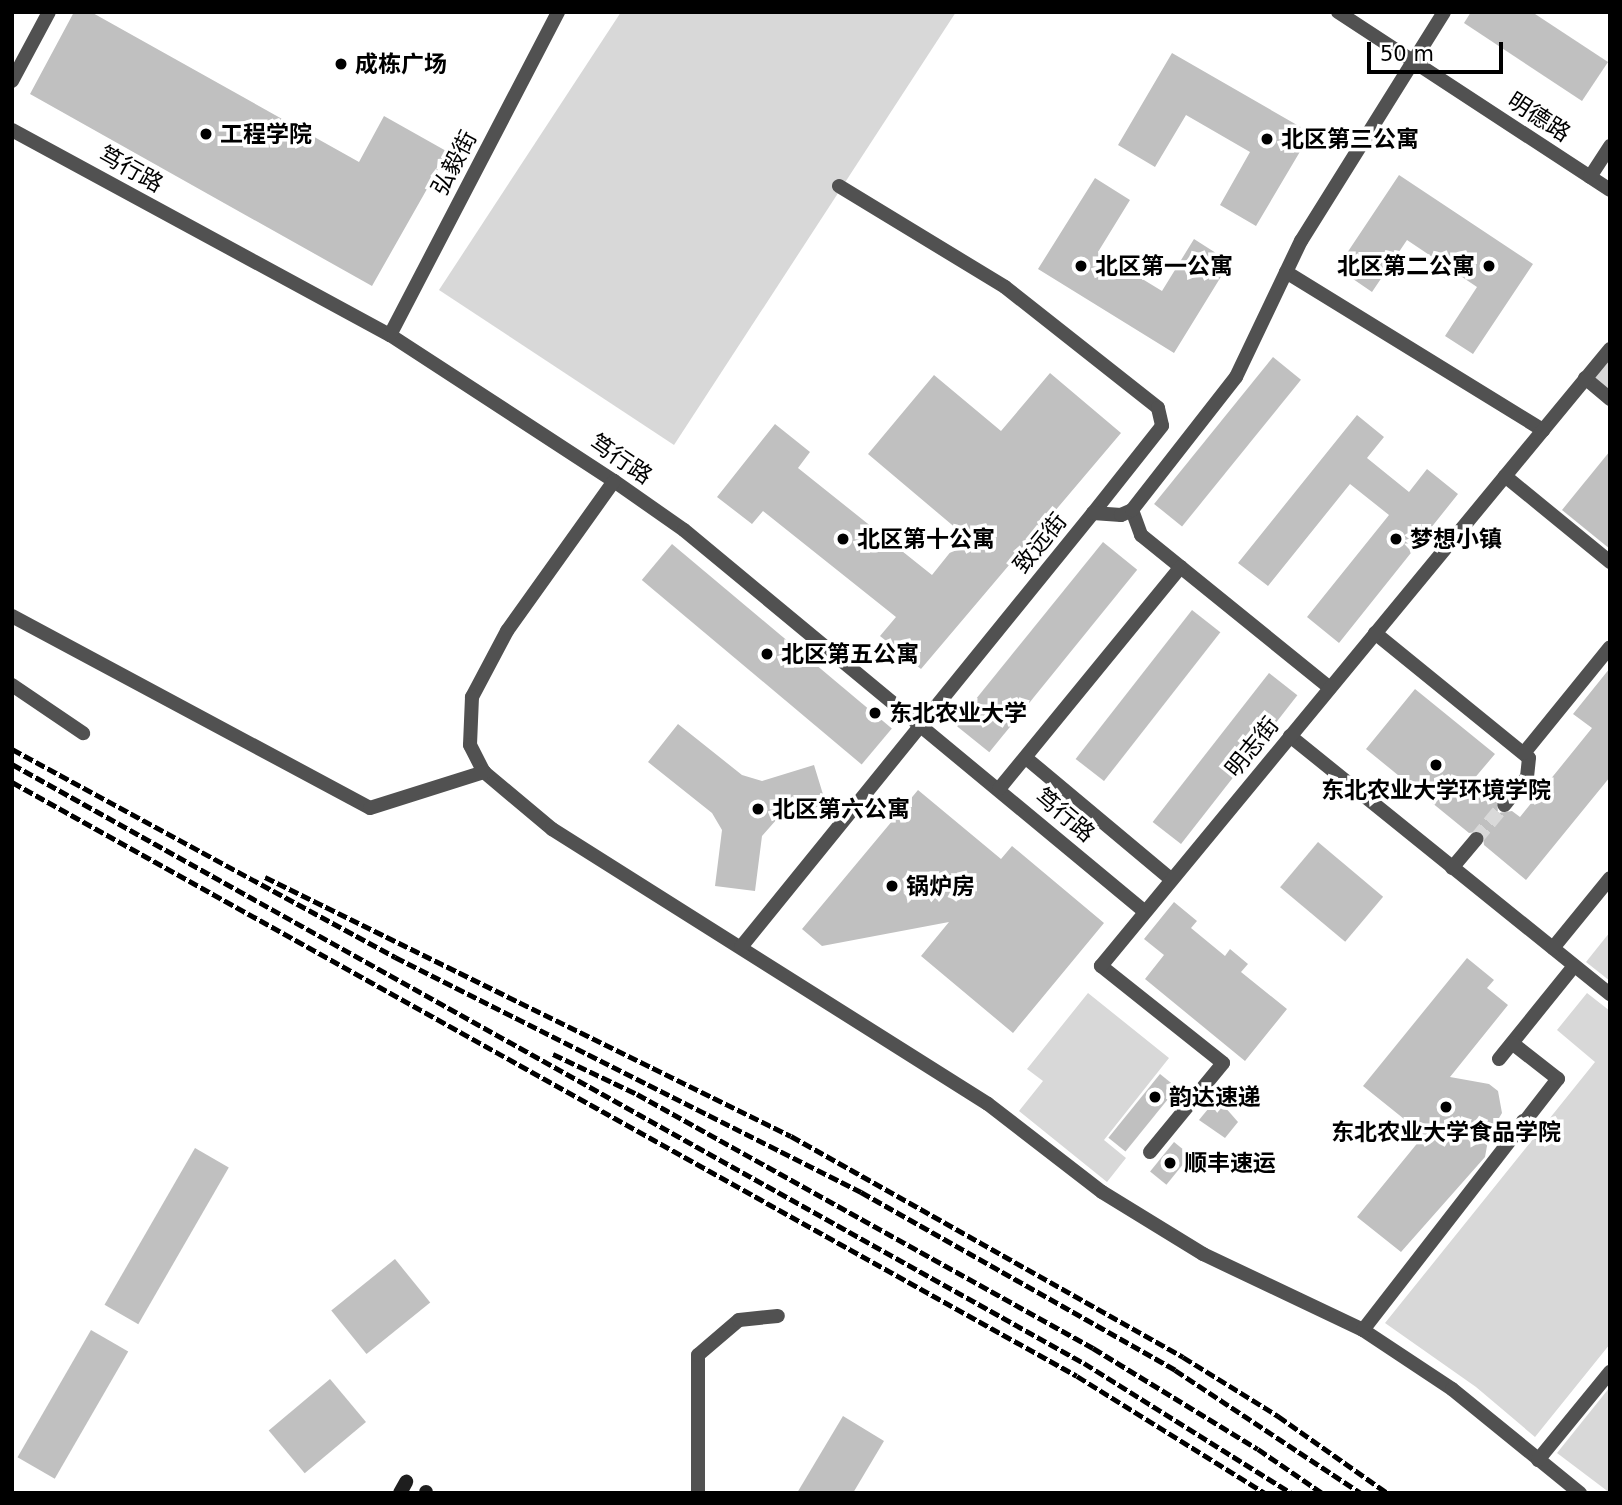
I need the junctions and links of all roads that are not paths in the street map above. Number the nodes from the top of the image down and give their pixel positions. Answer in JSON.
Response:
{"nodes":[{"id":1,"x":49,"y":12,"type":"edge"},
{"id":2,"x":558,"y":12,"type":"edge"},
{"id":3,"x":1338,"y":12,"type":"edge"},
{"id":4,"x":1444,"y":12,"type":"edge"},
{"id":5,"x":1412,"y":61,"type":"junction"},
{"id":6,"x":12,"y":81,"type":"edge"},
{"id":7,"x":12,"y":130,"type":"edge"},
{"id":8,"x":1610,"y":146,"type":"edge"},
{"id":9,"x":1590,"y":177,"type":"junction"},
{"id":10,"x":839,"y":186,"type":"dead end"},
{"id":11,"x":1610,"y":190,"type":"edge"},
{"id":12,"x":1286,"y":272,"type":"junction"},
{"id":13,"x":390,"y":335,"type":"junction"},
{"id":14,"x":1610,"y":349,"type":"edge"},
{"id":15,"x":1585,"y":378,"type":"junction"},
{"id":16,"x":1610,"y":399,"type":"edge"},
{"id":17,"x":1543,"y":430,"type":"junction"},
{"id":18,"x":1505,"y":476,"type":"junction"},
{"id":19,"x":614,"y":481,"type":"junction"},
{"id":20,"x":1132,"y":510,"type":"junction"},
{"id":21,"x":1093,"y":513,"type":"junction"},
{"id":22,"x":1610,"y":562,"type":"edge"},
{"id":23,"x":1181,"y":568,"type":"junction"},
{"id":24,"x":12,"y":615,"type":"edge"},
{"id":25,"x":1375,"y":633,"type":"junction"},
{"id":26,"x":1610,"y":648,"type":"edge"},
{"id":27,"x":12,"y":685,"type":"edge"},
{"id":28,"x":1330,"y":688,"type":"junction"},
{"id":29,"x":924,"y":726,"type":"junction"},
{"id":30,"x":83,"y":733,"type":"dead end"},
{"id":31,"x":1290,"y":736,"type":"junction"},
{"id":32,"x":1524,"y":753,"type":"junction"},
{"id":33,"x":1026,"y":758,"type":"junction"},
{"id":34,"x":484,"y":772,"type":"junction"},
{"id":35,"x":999,"y":789,"type":"junction"},
{"id":36,"x":1504,"y":805,"type":"tunnel mouth"},
{"id":37,"x":1476,"y":839,"type":"tunnel mouth"},
{"id":38,"x":1452,"y":868,"type":"junction"},
{"id":39,"x":1610,"y":878,"type":"edge"},
{"id":40,"x":1172,"y":880,"type":"junction"},
{"id":41,"x":1144,"y":911,"type":"junction"},
{"id":42,"x":741,"y":947,"type":"junction"},
{"id":43,"x":1553,"y":948,"type":"junction"},
{"id":44,"x":1574,"y":965,"type":"junction"},
{"id":45,"x":1610,"y":994,"type":"edge"},
{"id":46,"x":1512,"y":1043,"type":"junction"},
{"id":47,"x":1499,"y":1059,"type":"dead end"},
{"id":48,"x":1523,"y":1121,"type":"junction"},
{"id":49,"x":1537,"y":1133,"type":"dead end"},
{"id":50,"x":1150,"y":1152,"type":"dead end"},
{"id":51,"x":778,"y":1316,"type":"dead end"},
{"id":52,"x":1363,"y":1330,"type":"junction"},
{"id":53,"x":1610,"y":1373,"type":"edge"},
{"id":54,"x":1538,"y":1460,"type":"junction"},
{"id":55,"x":698,"y":1493,"type":"edge"},
{"id":56,"x":1580,"y":1493,"type":"edge"}],
"edges":[{"from":1,"to":6,"type":"street"},
{"from":2,"to":13,"type":"street","name":"弘毅街"},
{"from":3,"to":5,"type":"street","name":"明德路"},
{"from":4,"to":5,"type":"street"},
{"from":5,"to":9,"type":"street","name":"明德路"},
{"from":5,"to":12,"type":"street"},
{"from":7,"to":13,"type":"street","name":"笃行路"},
{"from":8,"to":9,"type":"street"},
{"from":9,"to":11,"type":"street","name":"明德路"},
{"from":10,"to":21,"type":"street"},
{"from":12,"to":17,"type":"street"},
{"from":12,"to":20,"type":"street"},
{"from":13,"to":19,"type":"street","name":"笃行路"},
{"from":14,"to":15,"type":"street","name":"明志街"},
{"from":15,"to":16,"type":"street"},
{"from":15,"to":17,"type":"street","name":"明志街"},
{"from":17,"to":18,"type":"street","name":"明志街"},
{"from":18,"to":22,"type":"street"},
{"from":18,"to":25,"type":"street","name":"明志街"},
{"from":19,"to":29,"type":"street","name":"笃行路"},
{"from":19,"to":34,"type":"street"},
{"from":20,"to":21,"type":"street","name":"致远街"},
{"from":20,"to":23,"type":"street"},
{"from":21,"to":29,"type":"street","name":"致远街"},
{"from":23,"to":28,"type":"street"},
{"from":23,"to":33,"type":"street"},
{"from":24,"to":34,"type":"street"},
{"from":25,"to":28,"type":"street","name":"明志街"},
{"from":25,"to":32,"type":"street"},
{"from":26,"to":32,"type":"street"},
{"from":27,"to":30,"type":"street"},
{"from":28,"to":31,"type":"street","name":"明志街"},
{"from":29,"to":35,"type":"street","name":"笃行路"},
{"from":29,"to":42,"type":"street","name":"致远街"},
{"from":31,"to":38,"type":"street"},
{"from":31,"to":40,"type":"street","name":"明志街"},
{"from":32,"to":36,"type":"street"},
{"from":33,"to":35,"type":"street"},
{"from":33,"to":40,"type":"street"},
{"from":34,"to":42,"type":"street"},
{"from":35,"to":41,"type":"street","name":"笃行路"},
{"from":37,"to":38,"type":"street"},
{"from":38,"to":43,"type":"street"},
{"from":39,"to":43,"type":"street"},
{"from":40,"to":41,"type":"street","name":"明志街"},
{"from":41,"to":50,"type":"street","name":"明志街"},
{"from":42,"to":52,"type":"street"},
{"from":43,"to":44,"type":"street"},
{"from":44,"to":45,"type":"street"},
{"from":44,"to":46,"type":"street"},
{"from":46,"to":47,"type":"street"},
{"from":46,"to":48,"type":"street"},
{"from":48,"to":49,"type":"street"},
{"from":48,"to":52,"type":"street"},
{"from":51,"to":55,"type":"street"},
{"from":52,"to":54,"type":"street"},
{"from":53,"to":54,"type":"street"},
{"from":54,"to":56,"type":"street"}]}
